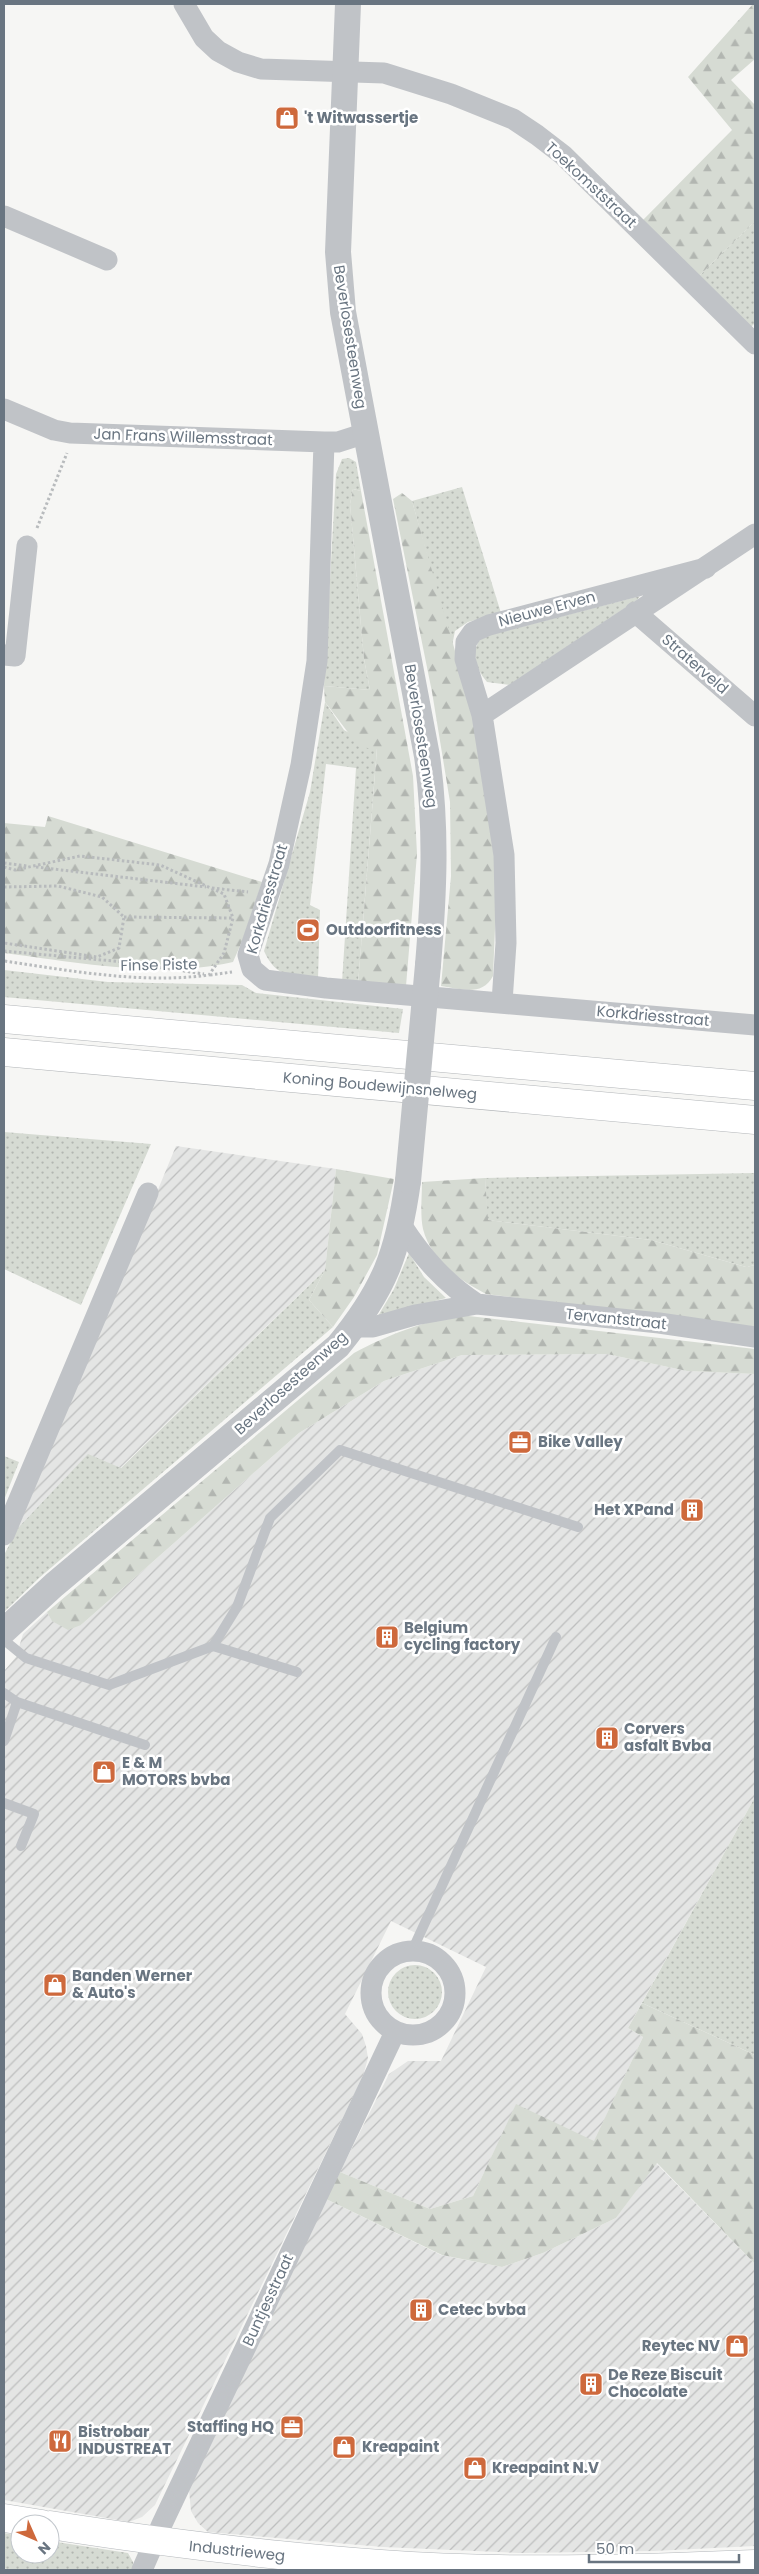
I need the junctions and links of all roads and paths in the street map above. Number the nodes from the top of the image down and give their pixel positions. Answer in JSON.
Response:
{"nodes":[{"id":1,"x":184,"y":4,"type":"edge"},
{"id":2,"x":348,"y":4,"type":"edge"},
{"id":3,"x":345,"y":73,"type":"junction"},
{"id":4,"x":4,"y":216,"type":"edge"},
{"id":5,"x":107,"y":260,"type":"dead end"},
{"id":6,"x":755,"y":344,"type":"edge"},
{"id":7,"x":4,"y":409,"type":"edge"},
{"id":8,"x":75,"y":433,"type":"junction"},
{"id":9,"x":366,"y":433,"type":"junction"},
{"id":10,"x":324,"y":442,"type":"junction"},
{"id":11,"x":755,"y":534,"type":"edge"},
{"id":12,"x":27,"y":546,"type":"joint"},
{"id":13,"x":706,"y":568,"type":"junction"},
{"id":14,"x":635,"y":612,"type":"junction"},
{"id":15,"x":4,"y":655,"type":"edge"},
{"id":16,"x":482,"y":715,"type":"junction"},
{"id":17,"x":755,"y":716,"type":"edge"},
{"id":18,"x":4,"y":863,"type":"edge"},
{"id":19,"x":32,"y":866,"type":"junction"},
{"id":20,"x":4,"y":867,"type":"edge"},
{"id":21,"x":4,"y":887,"type":"edge"},
{"id":22,"x":209,"y":888,"type":"junction"},
{"id":23,"x":269,"y":894,"type":"junction"},
{"id":24,"x":124,"y":918,"type":"junction"},
{"id":25,"x":233,"y":918,"type":"junction"},
{"id":26,"x":4,"y":943,"type":"edge"},
{"id":27,"x":4,"y":951,"type":"edge"},
{"id":28,"x":4,"y":961,"type":"edge"},
{"id":29,"x":210,"y":975,"type":"junction"},
{"id":30,"x":502,"y":1002,"type":"junction"},
{"id":31,"x":4,"y":1019,"type":"edge"},
{"id":32,"x":755,"y":1025,"type":"edge"},
{"id":33,"x":4,"y":1052,"type":"edge"},
{"id":34,"x":755,"y":1086,"type":"edge"},
{"id":35,"x":755,"y":1120,"type":"edge"},
{"id":36,"x":148,"y":1193,"type":"dead end"},
{"id":37,"x":402,"y":1226,"type":"junction"},
{"id":38,"x":477,"y":1304,"type":"junction"},
{"id":39,"x":353,"y":1327,"type":"junction"},
{"id":40,"x":755,"y":1336,"type":"edge"},
{"id":41,"x":578,"y":1527,"type":"dead end"},
{"id":42,"x":4,"y":1534,"type":"edge"},
{"id":43,"x":4,"y":1631,"type":"edge"},
{"id":44,"x":556,"y":1637,"type":"dead end"},
{"id":45,"x":4,"y":1640,"type":"edge"},
{"id":46,"x":213,"y":1646,"type":"junction"},
{"id":47,"x":297,"y":1672,"type":"dead end"},
{"id":48,"x":4,"y":1693,"type":"edge"},
{"id":49,"x":17,"y":1702,"type":"junction"},
{"id":50,"x":4,"y":1741,"type":"edge"},
{"id":51,"x":145,"y":1745,"type":"dead end"},
{"id":52,"x":4,"y":1803,"type":"edge"},
{"id":53,"x":21,"y":1846,"type":"dead end"},
{"id":54,"x":412,"y":1951,"type":"junction"},
{"id":55,"x":395,"y":2032,"type":"junction"},
{"id":56,"x":60,"y":2527,"type":"edge"},
{"id":57,"x":155,"y":2542,"type":"junction"},
{"id":58,"x":755,"y":2564,"type":"edge"},
{"id":59,"x":142,"y":2570,"type":"edge"}],
"edges":[{"from":1,"to":3,"type":"street","name":"Toekomststraat"},
{"from":2,"to":3,"type":"street","name":"Beverlosesteenweg"},
{"from":3,"to":6,"type":"street","name":"Toekomststraat"},
{"from":3,"to":9,"type":"street","name":"Beverlosesteenweg"},
{"from":4,"to":5,"type":"street"},
{"from":7,"to":8,"type":"street","name":"Jan Frans Willemsstraat"},
{"from":8,"to":10,"type":"street","name":"Jan Frans Willemsstraat"},
{"from":8,"to":12,"type":"path"},
{"from":9,"to":10,"type":"street","name":"Jan Frans Willemsstraat"},
{"from":9,"to":37,"type":"street","name":"Beverlosesteenweg","bridge":true},
{"from":10,"to":23,"type":"street","name":"Korkdriesstraat"},
{"from":11,"to":13,"type":"street","name":"Nieuwe Erven"},
{"from":12,"to":15,"type":"street"},
{"from":13,"to":14,"type":"street","name":"Nieuwe Erven"},
{"from":13,"to":16,"type":"street","name":"Nieuwe Erven"},
{"from":14,"to":16,"type":"street","name":"Nieuwe Erven"},
{"from":14,"to":17,"type":"street","name":"Straterveld"},
{"from":16,"to":30,"type":"street","name":"Nieuwe Erven"},
{"from":18,"to":19,"type":"path"},
{"from":19,"to":20,"type":"path"},
{"from":19,"to":22,"type":"path"},
{"from":19,"to":22,"type":"path"},
{"from":21,"to":24,"type":"path"},
{"from":22,"to":23,"type":"path"},
{"from":22,"to":25,"type":"path"},
{"from":23,"to":30,"type":"street","name":"Korkdriesstraat"},
{"from":24,"to":25,"type":"path"},
{"from":24,"to":26,"type":"path","name":"Finse Piste"},
{"from":25,"to":29,"type":"path","name":"Finse Piste"},
{"from":27,"to":29,"type":"path"},
{"from":28,"to":29,"type":"path","name":"Finse Piste"},
{"from":30,"to":32,"type":"street","name":"Korkdriesstraat"},
{"from":31,"to":34,"type":"main road"},
{"from":33,"to":35,"type":"main road","name":"Koning Boudewijnsnelweg"},
{"from":36,"to":42,"type":"street"},
{"from":37,"to":38,"type":"street","name":"Tervantstraat"},
{"from":37,"to":39,"type":"street","name":"Beverlosesteenweg"},
{"from":38,"to":39,"type":"street","name":"Tervantstraat"},
{"from":38,"to":40,"type":"street","name":"Tervantstraat"},
{"from":39,"to":43,"type":"street","name":"Beverlosesteenweg"},
{"from":41,"to":46,"type":"lane"},
{"from":44,"to":54,"type":"lane"},
{"from":45,"to":46,"type":"lane"},
{"from":46,"to":47,"type":"lane"},
{"from":48,"to":49,"type":"lane"},
{"from":49,"to":50,"type":"lane"},
{"from":49,"to":51,"type":"lane"},
{"from":52,"to":53,"type":"lane"},
{"from":54,"to":55,"type":"street"},
{"from":54,"to":55,"type":"street"},
{"from":55,"to":57,"type":"street","name":"Buntjesstraat"},
{"from":56,"to":57,"type":"main road","name":"Industrieweg"},
{"from":57,"to":58,"type":"main road","name":"Industrieweg"},
{"from":57,"to":59,"type":"street","name":"Buntjesstraat"}]}
